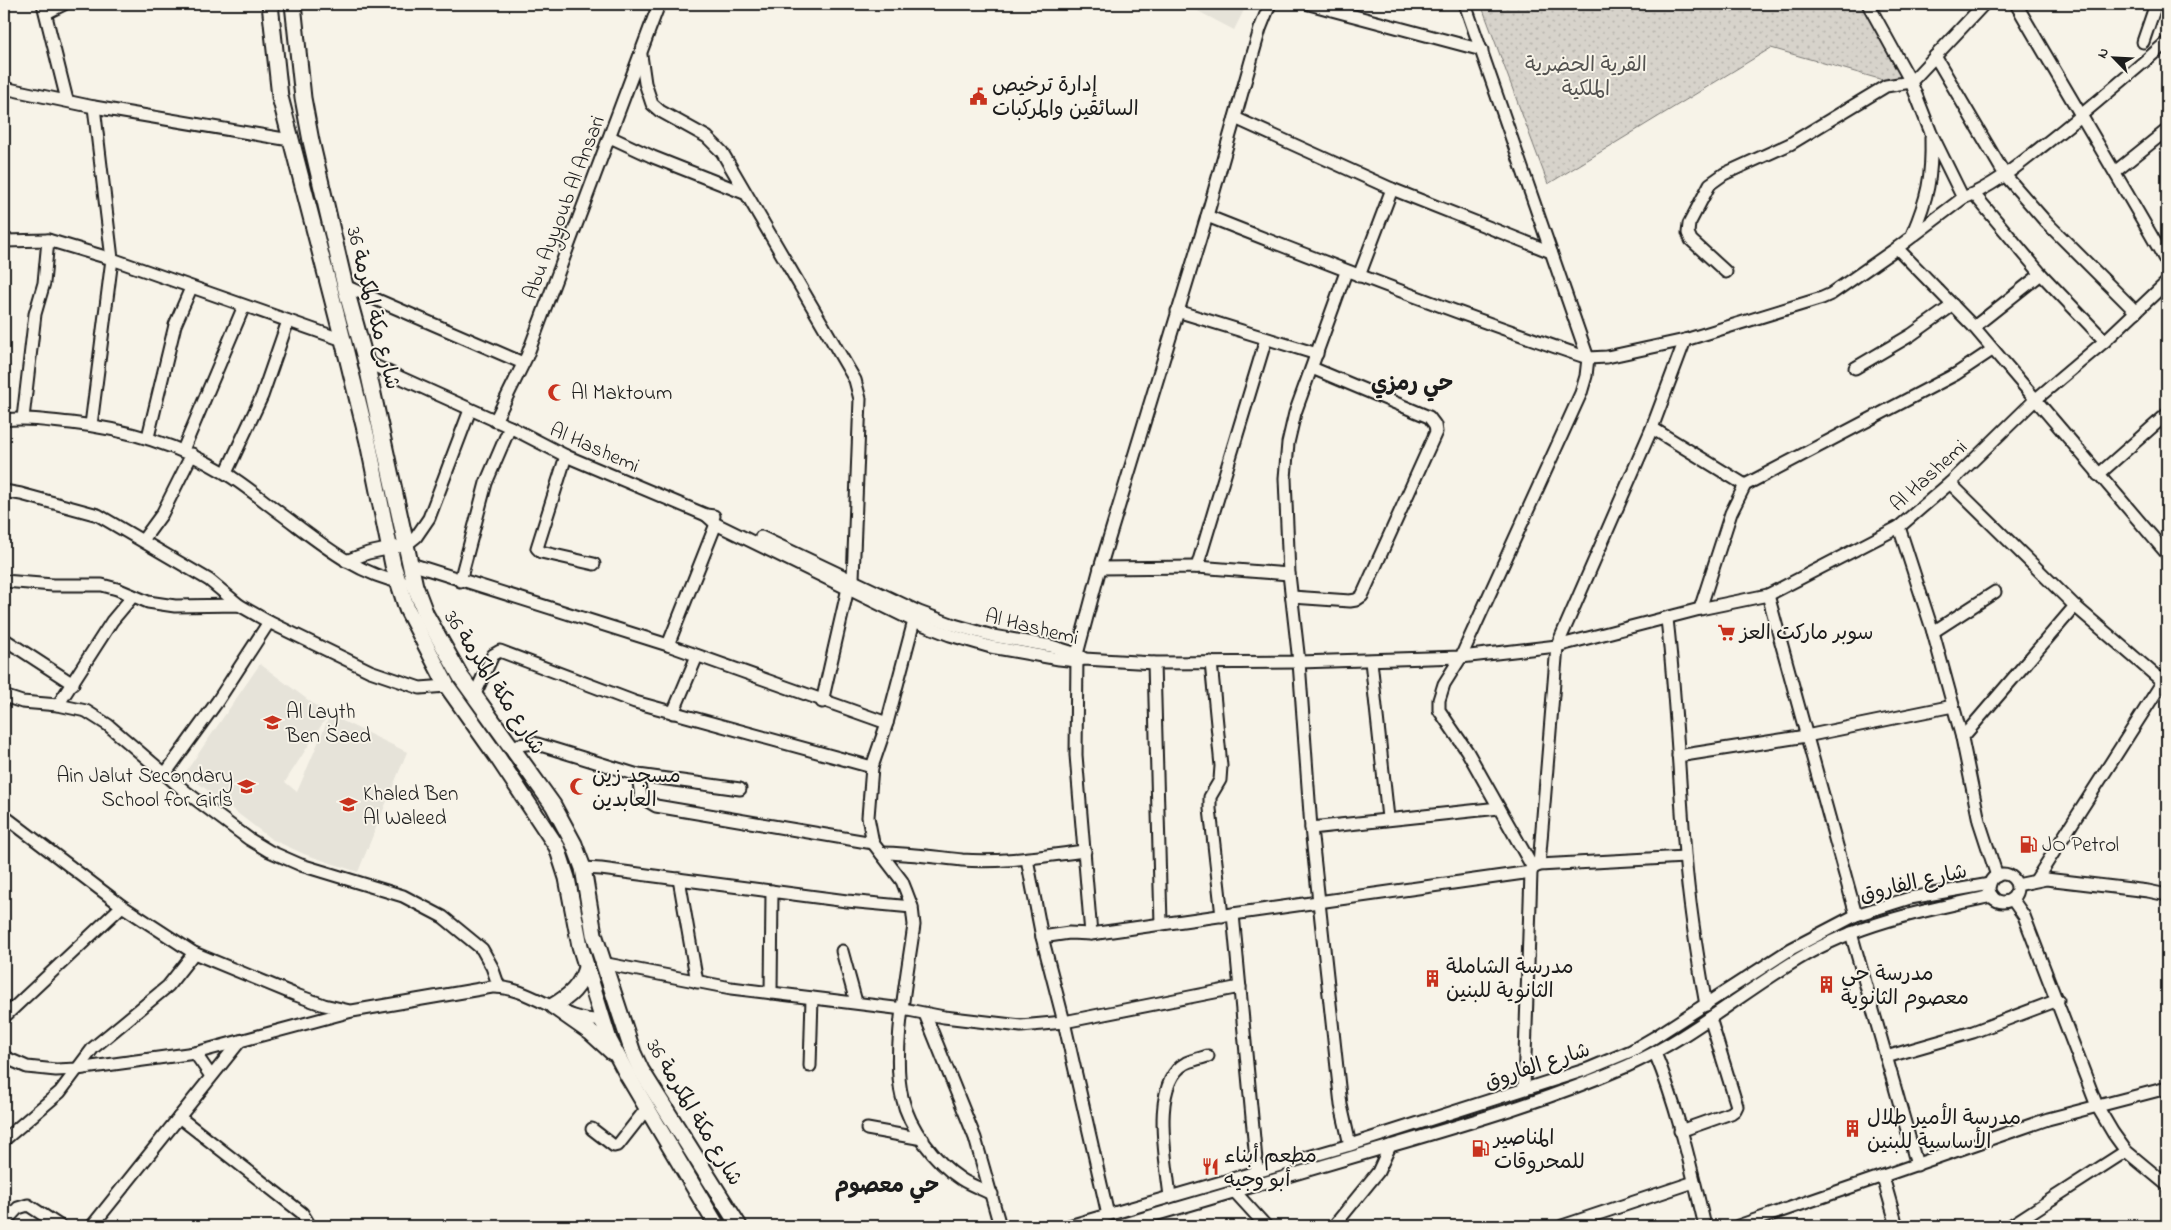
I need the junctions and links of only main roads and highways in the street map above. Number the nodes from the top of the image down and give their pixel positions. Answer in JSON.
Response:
{"nodes":[{"id":1,"x":270,"y":4,"type":"edge"},
{"id":2,"x":293,"y":4,"type":"edge"},
{"id":3,"x":586,"y":968,"type":"junction"},
{"id":4,"x":615,"y":999,"type":"junction"},
{"id":5,"x":602,"y":1020,"type":"junction"},
{"id":6,"x":617,"y":1056,"type":"junction"},
{"id":7,"x":641,"y":1070,"type":"junction"},
{"id":8,"x":717,"y":1226,"type":"edge"},
{"id":9,"x":738,"y":1226,"type":"edge"}],
"edges":[{"from":1,"to":3,"type":"main road","name":"شارع مكة المكرمة 36"},
{"from":2,"to":4,"type":"main road","name":"شارع مكة المكرمة 36"},
{"from":3,"to":5,"type":"main road","name":"شارع مكة المكرمة 36"},
{"from":3,"to":6,"type":"main road"},
{"from":4,"to":5,"type":"main road"},
{"from":4,"to":7,"type":"main road","name":"شارع مكة المكرمة 36"},
{"from":5,"to":6,"type":"main road","name":"شارع مكة المكرمة 36"},
{"from":5,"to":7,"type":"main road"},
{"from":6,"to":8,"type":"main road","name":"شارع مكة المكرمة 36"},
{"from":7,"to":9,"type":"main road","name":"شارع مكة المكرمة 36"}]}
